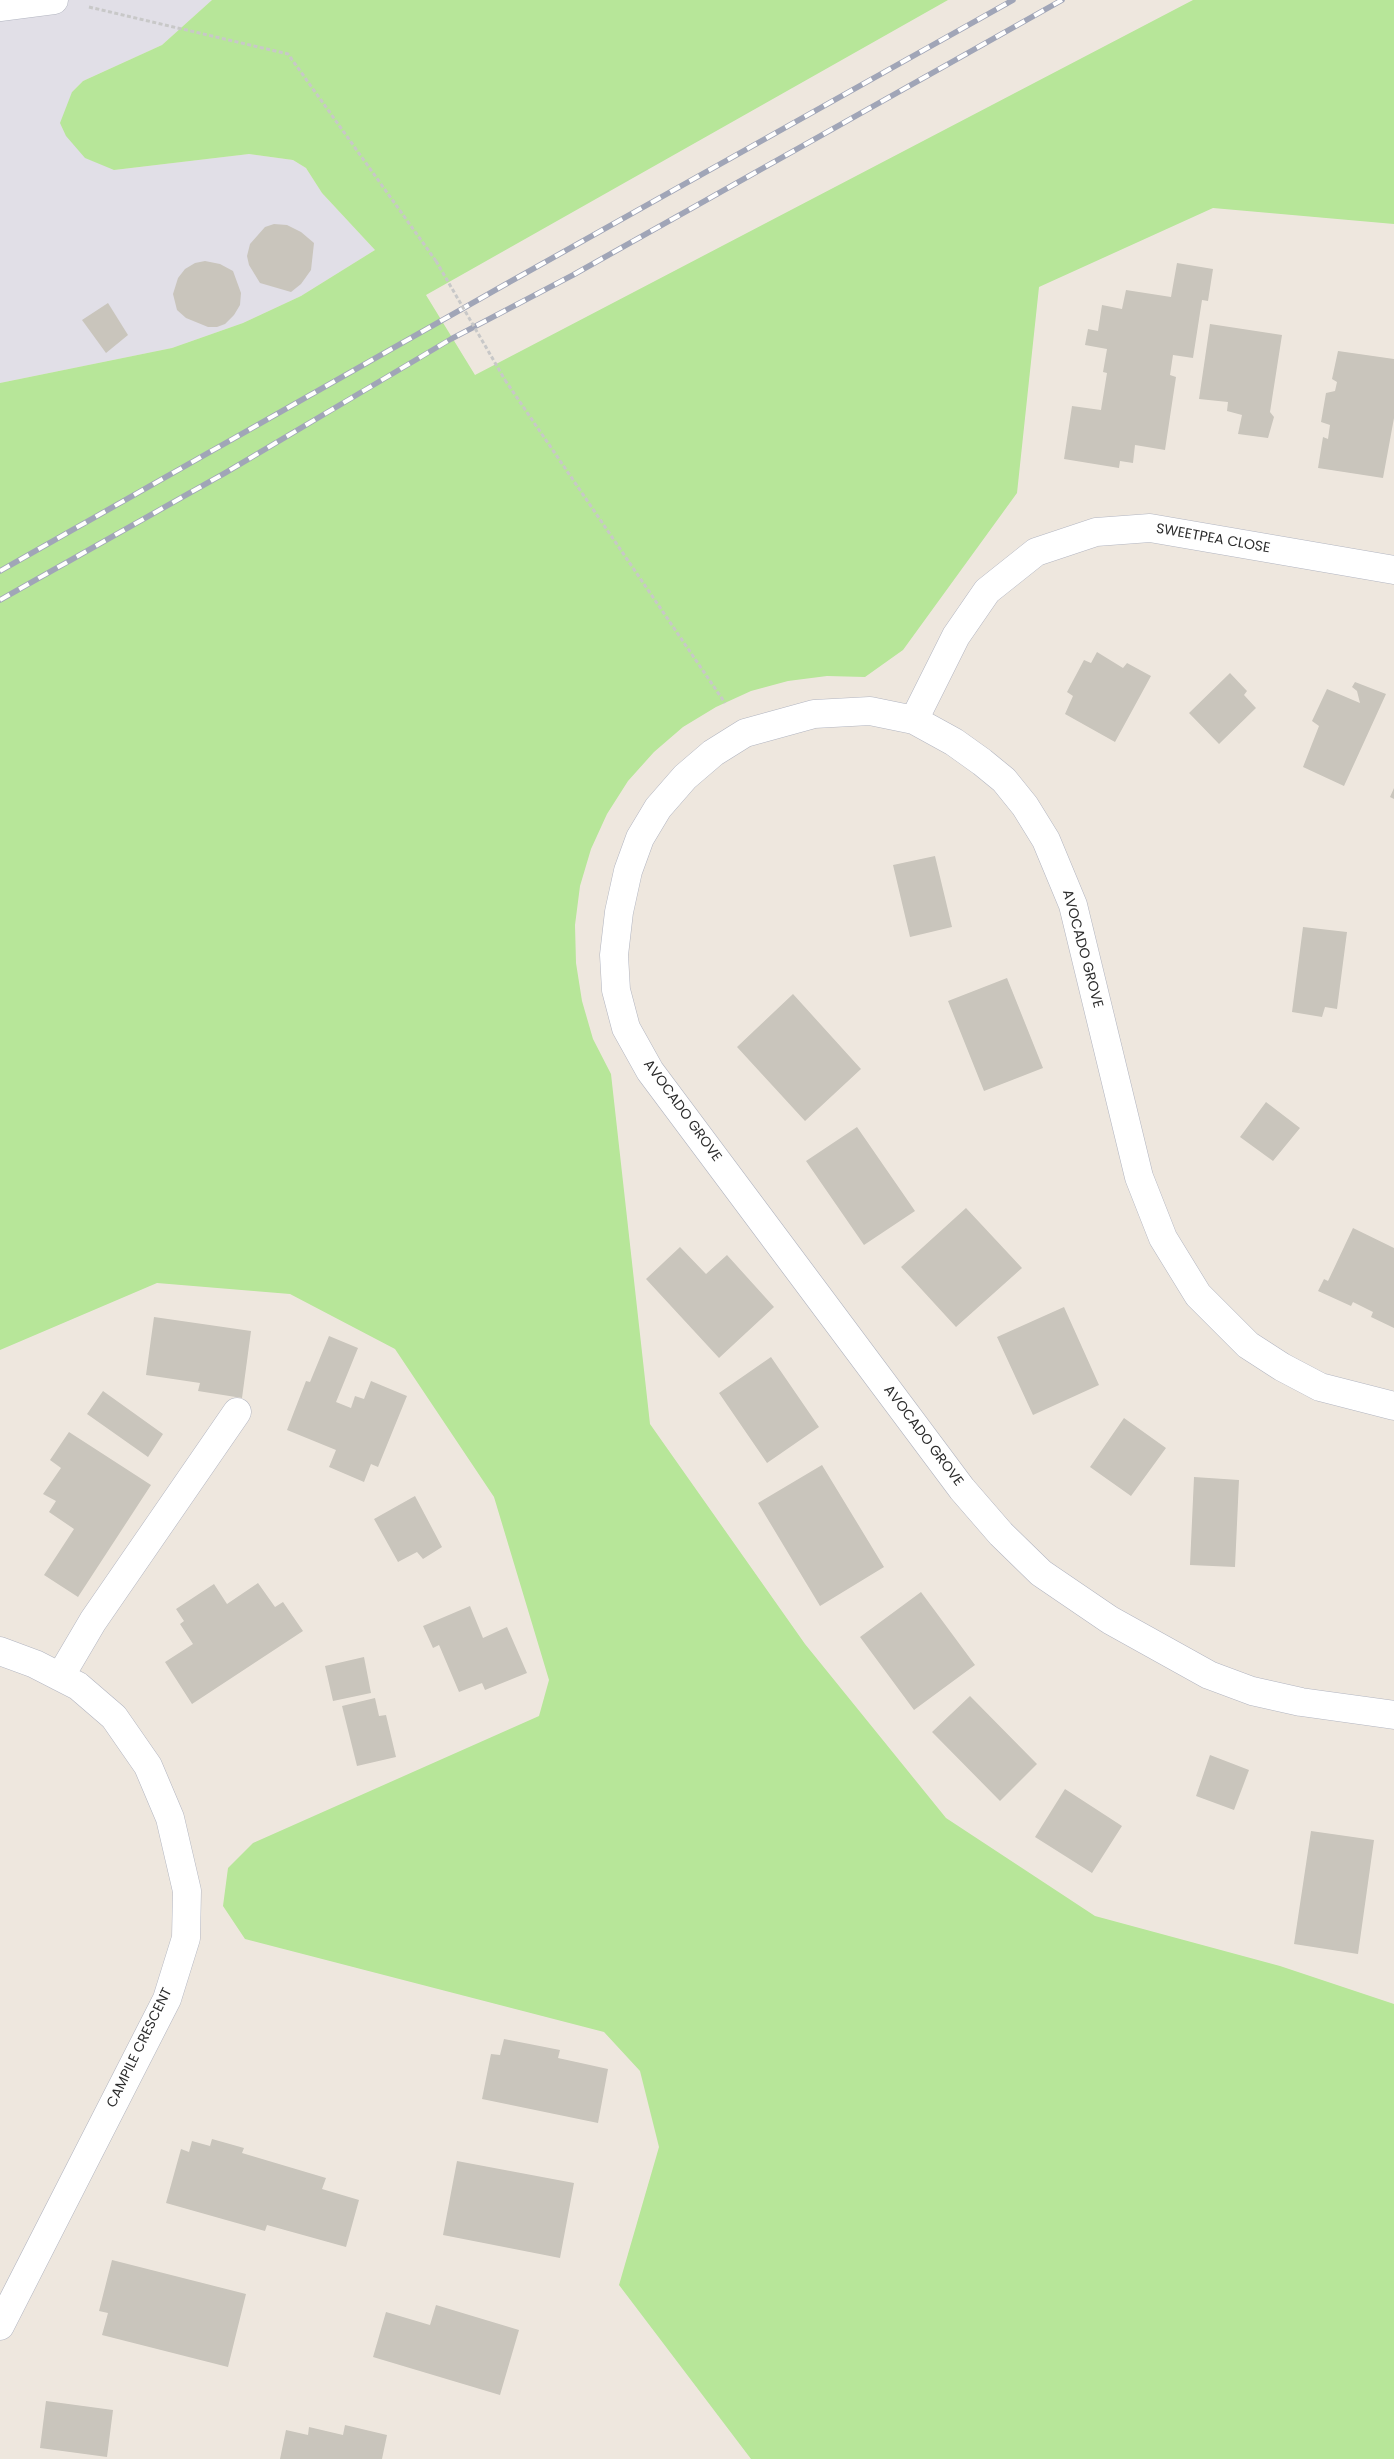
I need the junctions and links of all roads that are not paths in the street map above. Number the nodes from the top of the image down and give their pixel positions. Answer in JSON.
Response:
{"nodes":[{"id":1,"x":54,"y":0,"type":"edge"},
{"id":2,"x":0,"y":7,"type":"edge"},
{"id":3,"x":1394,"y":570,"type":"edge"},
{"id":4,"x":914,"y":720,"type":"junction"},
{"id":5,"x":1394,"y":1406,"type":"edge"},
{"id":6,"x":237,"y":1412,"type":"dead end"},
{"id":7,"x":0,"y":1651,"type":"edge"},
{"id":8,"x":60,"y":1677,"type":"junction"},
{"id":9,"x":1394,"y":1715,"type":"edge"},
{"id":10,"x":0,"y":2326,"type":"edge"}],
"edges":[{"from":1,"to":2,"type":"street"},
{"from":3,"to":4,"type":"street","name":"SWEETPEA CLOSE"},
{"from":4,"to":5,"type":"street","name":"AVOCADO GROVE"},
{"from":4,"to":9,"type":"street","name":"AVOCADO GROVE"},
{"from":6,"to":8,"type":"street"},
{"from":7,"to":8,"type":"street","name":"CAMPILE CRESCENT"},
{"from":8,"to":10,"type":"street","name":"CAMPILE CRESCENT"}]}
